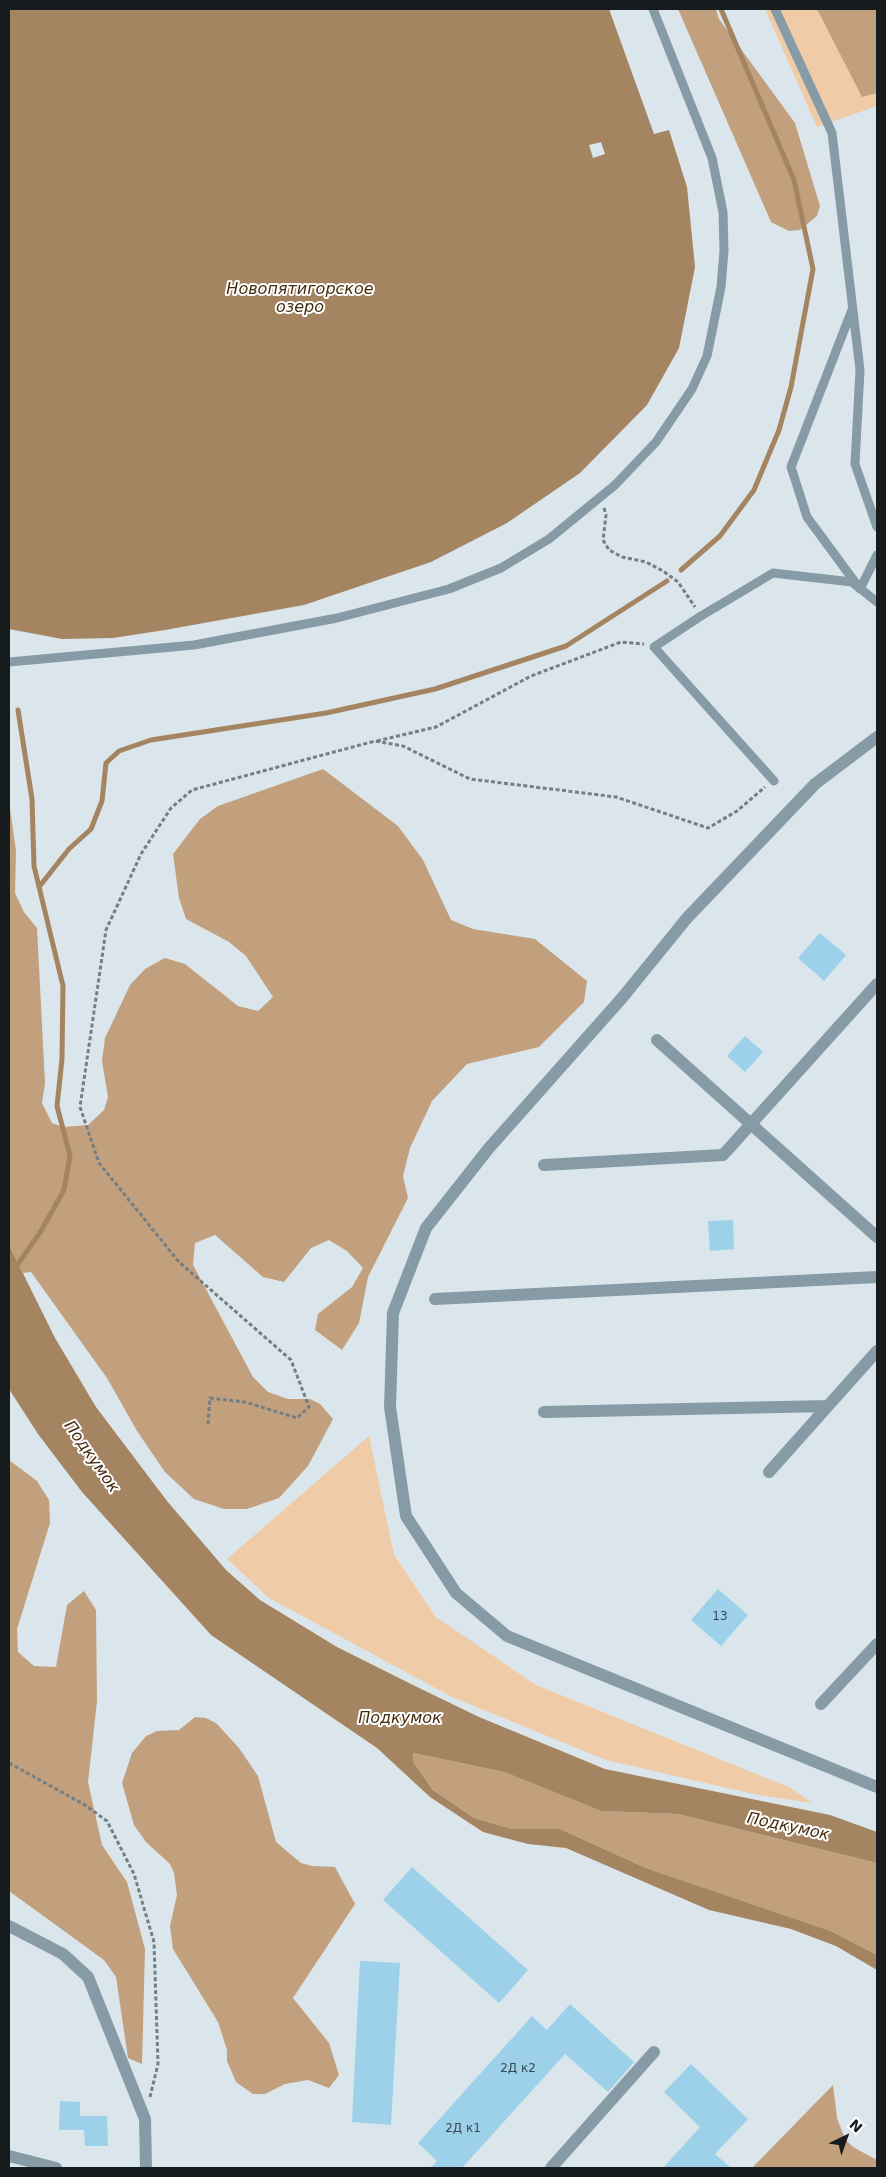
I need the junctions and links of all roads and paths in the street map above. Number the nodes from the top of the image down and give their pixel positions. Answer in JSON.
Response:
{"nodes":[{"id":1,"x":653,"y":9,"type":"edge"},
{"id":2,"x":775,"y":9,"type":"edge"},
{"id":3,"x":852,"y":309,"type":"junction"},
{"id":4,"x":601,"y":498,"type":"junction"},
{"id":5,"x":877,"y":527,"type":"edge"},
{"id":6,"x":877,"y":555,"type":"edge"},
{"id":7,"x":860,"y":589,"type":"junction"},
{"id":8,"x":877,"y":602,"type":"edge"},
{"id":9,"x":701,"y":616,"type":"junction"},
{"id":10,"x":654,"y":647,"type":"junction"},
{"id":11,"x":9,"y":662,"type":"edge"},
{"id":12,"x":877,"y":737,"type":"edge"},
{"id":13,"x":375,"y":741,"type":"junction"},
{"id":14,"x":774,"y":781,"type":"joint"},
{"id":15,"x":877,"y":984,"type":"edge"},
{"id":16,"x":657,"y":1040,"type":"dead end"},
{"id":17,"x":750,"y":1124,"type":"junction"},
{"id":18,"x":544,"y":1165,"type":"dead end"},
{"id":19,"x":877,"y":1237,"type":"edge"},
{"id":20,"x":877,"y":1277,"type":"edge"},
{"id":21,"x":435,"y":1299,"type":"dead end"},
{"id":22,"x":877,"y":1351,"type":"edge"},
{"id":23,"x":828,"y":1406,"type":"junction"},
{"id":24,"x":544,"y":1412,"type":"dead end"},
{"id":25,"x":208,"y":1424,"type":"dead end"},
{"id":26,"x":769,"y":1472,"type":"dead end"},
{"id":27,"x":877,"y":1644,"type":"edge"},
{"id":28,"x":821,"y":1704,"type":"dead end"},
{"id":29,"x":9,"y":1763,"type":"edge"},
{"id":30,"x":877,"y":1787,"type":"edge"},
{"id":31,"x":9,"y":1926,"type":"edge"},
{"id":32,"x":654,"y":2052,"type":"dead end"},
{"id":33,"x":145,"y":2119,"type":"junction"},
{"id":34,"x":9,"y":2156,"type":"edge"},
{"id":35,"x":56,"y":2168,"type":"edge"},
{"id":36,"x":146,"y":2168,"type":"edge"},
{"id":37,"x":551,"y":2168,"type":"edge"}],
"edges":[{"from":1,"to":4,"type":"lane"},
{"from":2,"to":3,"type":"lane"},
{"from":3,"to":5,"type":"lane"},
{"from":3,"to":7,"type":"lane"},
{"from":4,"to":9,"type":"path"},
{"from":4,"to":11,"type":"lane"},
{"from":6,"to":7,"type":"lane"},
{"from":7,"to":8,"type":"lane"},
{"from":7,"to":9,"type":"lane"},
{"from":9,"to":10,"type":"lane"},
{"from":10,"to":13,"type":"path"},
{"from":10,"to":14,"type":"lane"},
{"from":12,"to":30,"type":"street"},
{"from":13,"to":14,"type":"path"},
{"from":13,"to":25,"type":"path"},
{"from":15,"to":17,"type":"street"},
{"from":16,"to":17,"type":"street"},
{"from":17,"to":18,"type":"street"},
{"from":17,"to":19,"type":"street"},
{"from":20,"to":21,"type":"street"},
{"from":22,"to":23,"type":"street"},
{"from":23,"to":24,"type":"street"},
{"from":23,"to":26,"type":"street"},
{"from":27,"to":28,"type":"street"},
{"from":29,"to":33,"type":"path"},
{"from":31,"to":33,"type":"street"},
{"from":32,"to":37,"type":"street"},
{"from":33,"to":36,"type":"street"},
{"from":34,"to":35,"type":"street"}]}
